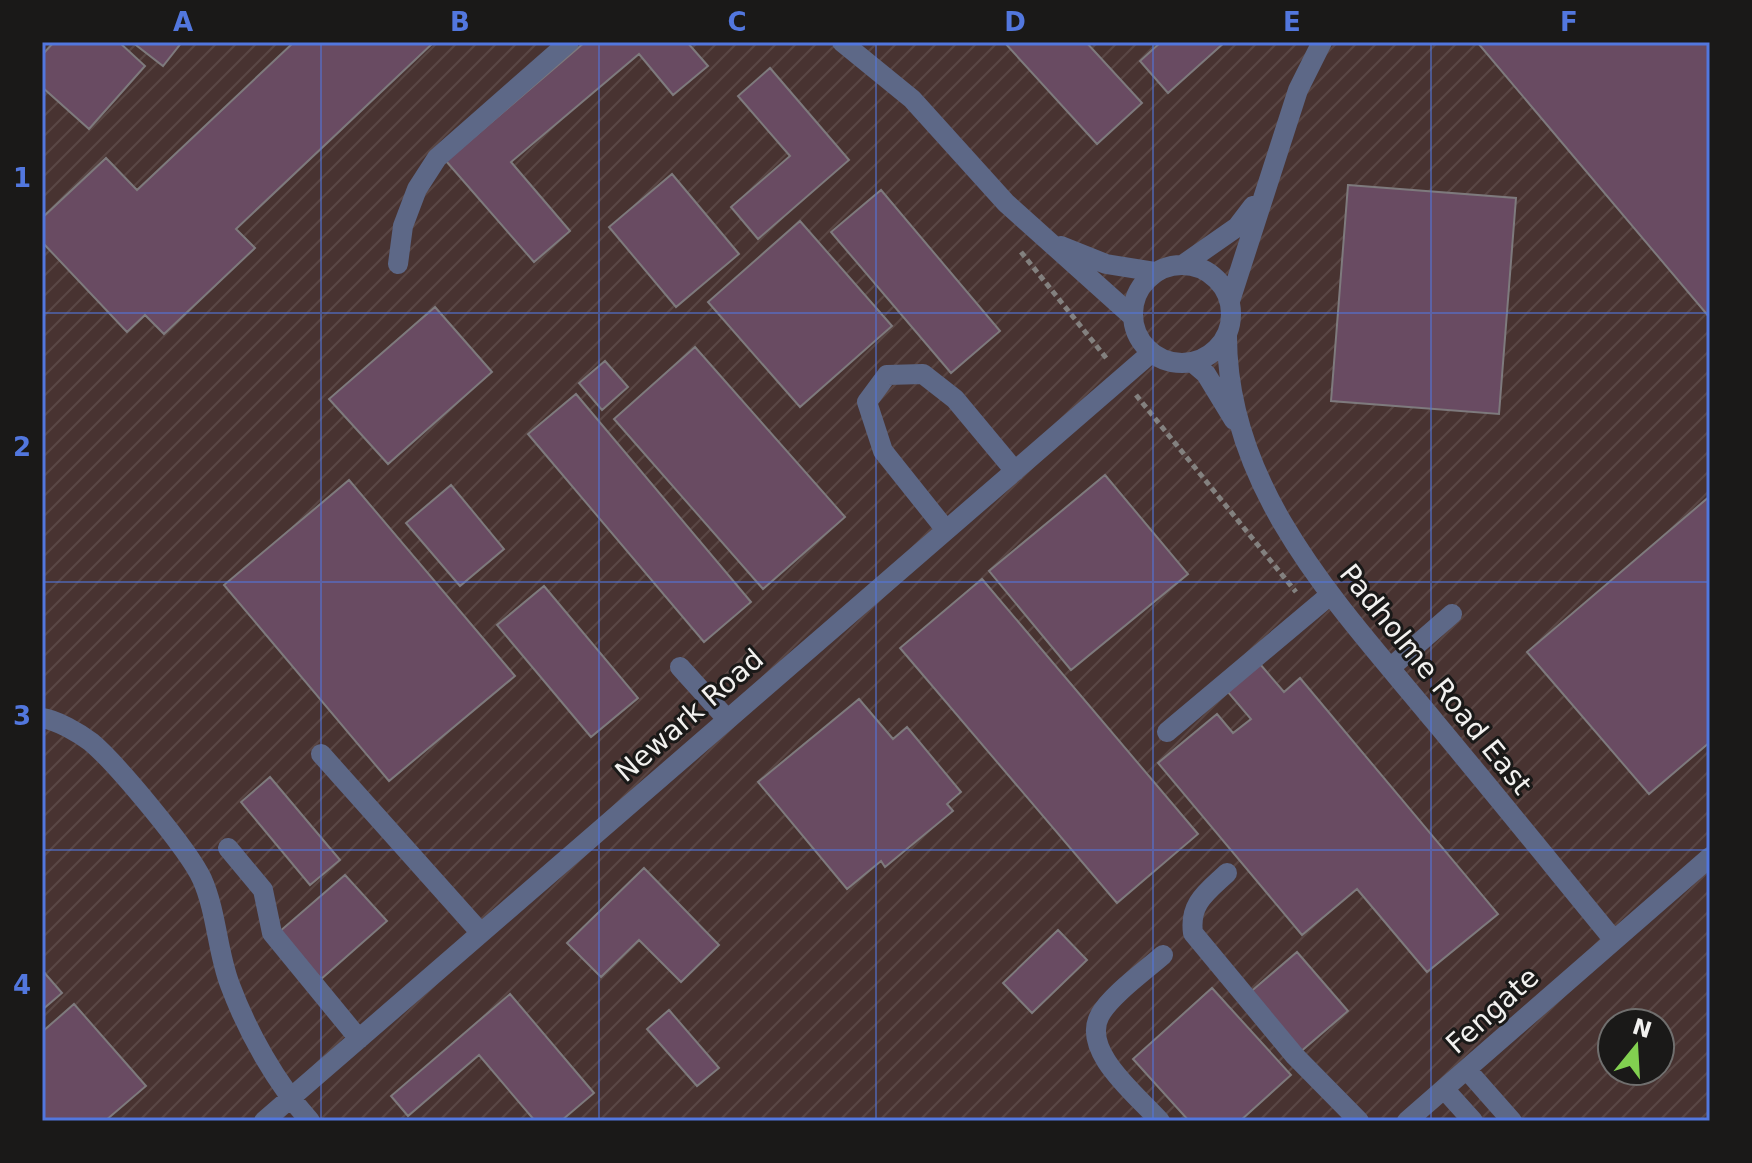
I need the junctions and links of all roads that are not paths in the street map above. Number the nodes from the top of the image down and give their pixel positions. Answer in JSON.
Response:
{"nodes":[{"id":1,"x":569,"y":42,"type":"edge"},
{"id":2,"x":842,"y":42,"type":"edge"},
{"id":3,"x":1322,"y":42,"type":"edge"},
{"id":4,"x":1260,"y":196,"type":"junction"},
{"id":5,"x":1049,"y":242,"type":"junction"},
{"id":6,"x":398,"y":264,"type":"dead end"},
{"id":7,"x":1184,"y":264,"type":"junction"},
{"id":8,"x":1156,"y":272,"type":"junction"},
{"id":9,"x":1230,"y":301,"type":"junction"},
{"id":10,"x":1132,"y":316,"type":"junction"},
{"id":11,"x":1227,"y":334,"type":"junction"},
{"id":12,"x":1151,"y":353,"type":"junction"},
{"id":13,"x":1192,"y":362,"type":"junction"},
{"id":14,"x":1245,"y":437,"type":"junction"},
{"id":15,"x":1015,"y":471,"type":"junction"},
{"id":16,"x":946,"y":530,"type":"junction"},
{"id":17,"x":1330,"y":595,"type":"junction"},
{"id":18,"x":1452,"y":614,"type":"dead end"},
{"id":19,"x":680,"y":667,"type":"dead end"},
{"id":20,"x":1390,"y":668,"type":"junction"},
{"id":21,"x":42,"y":718,"type":"edge"},
{"id":22,"x":727,"y":719,"type":"junction"},
{"id":23,"x":1167,"y":732,"type":"dead end"},
{"id":24,"x":321,"y":754,"type":"dead end"},
{"id":25,"x":228,"y":848,"type":"dead end"},
{"id":26,"x":1710,"y":857,"type":"edge"},
{"id":27,"x":1227,"y":873,"type":"dead end"},
{"id":28,"x":480,"y":932,"type":"junction"},
{"id":29,"x":1613,"y":939,"type":"junction"},
{"id":30,"x":1163,"y":955,"type":"dead end"},
{"id":31,"x":359,"y":1039,"type":"junction"},
{"id":32,"x":1467,"y":1070,"type":"junction"},
{"id":33,"x":1445,"y":1090,"type":"junction"},
{"id":34,"x":291,"y":1099,"type":"junction"},
{"id":35,"x":264,"y":1121,"type":"edge"},
{"id":36,"x":310,"y":1121,"type":"edge"},
{"id":37,"x":1160,"y":1121,"type":"edge"},
{"id":38,"x":1359,"y":1121,"type":"edge"},
{"id":39,"x":1407,"y":1121,"type":"edge"},
{"id":40,"x":1473,"y":1121,"type":"edge"},
{"id":41,"x":1512,"y":1121,"type":"edge"}],
"edges":[{"from":1,"to":6,"type":"street"},
{"from":2,"to":5,"type":"street"},
{"from":3,"to":4,"type":"street"},
{"from":4,"to":7,"type":"street"},
{"from":4,"to":9,"type":"street"},
{"from":5,"to":8,"type":"street"},
{"from":5,"to":10,"type":"street"},
{"from":7,"to":8,"type":"street"},
{"from":7,"to":9,"type":"street"},
{"from":8,"to":10,"type":"street"},
{"from":9,"to":11,"type":"street"},
{"from":10,"to":12,"type":"street"},
{"from":11,"to":13,"type":"street"},
{"from":11,"to":14,"type":"street"},
{"from":12,"to":13,"type":"street"},
{"from":12,"to":15,"type":"street","name":"Newark Road"},
{"from":13,"to":14,"type":"street"},
{"from":14,"to":17,"type":"street","name":"Padholme Road East"},
{"from":15,"to":16,"type":"street","name":"Newark Road"},
{"from":15,"to":16,"type":"street"},
{"from":16,"to":22,"type":"street","name":"Newark Road"},
{"from":17,"to":20,"type":"street","name":"Padholme Road East"},
{"from":17,"to":23,"type":"street"},
{"from":18,"to":20,"type":"street"},
{"from":19,"to":22,"type":"street"},
{"from":20,"to":29,"type":"street","name":"Padholme Road East"},
{"from":21,"to":34,"type":"street"},
{"from":22,"to":28,"type":"street","name":"Newark Road"},
{"from":24,"to":28,"type":"street"},
{"from":25,"to":31,"type":"street"},
{"from":26,"to":29,"type":"street","name":"Fengate"},
{"from":27,"to":38,"type":"street"},
{"from":28,"to":31,"type":"street","name":"Newark Road"},
{"from":29,"to":32,"type":"street","name":"Fengate"},
{"from":30,"to":37,"type":"street"},
{"from":31,"to":34,"type":"street","name":"Newark Road"},
{"from":32,"to":33,"type":"street","name":"Fengate"},
{"from":32,"to":41,"type":"street"},
{"from":33,"to":39,"type":"street","name":"Fengate"},
{"from":33,"to":40,"type":"street"},
{"from":34,"to":35,"type":"street","name":"Newark Road"},
{"from":34,"to":36,"type":"street"}]}
